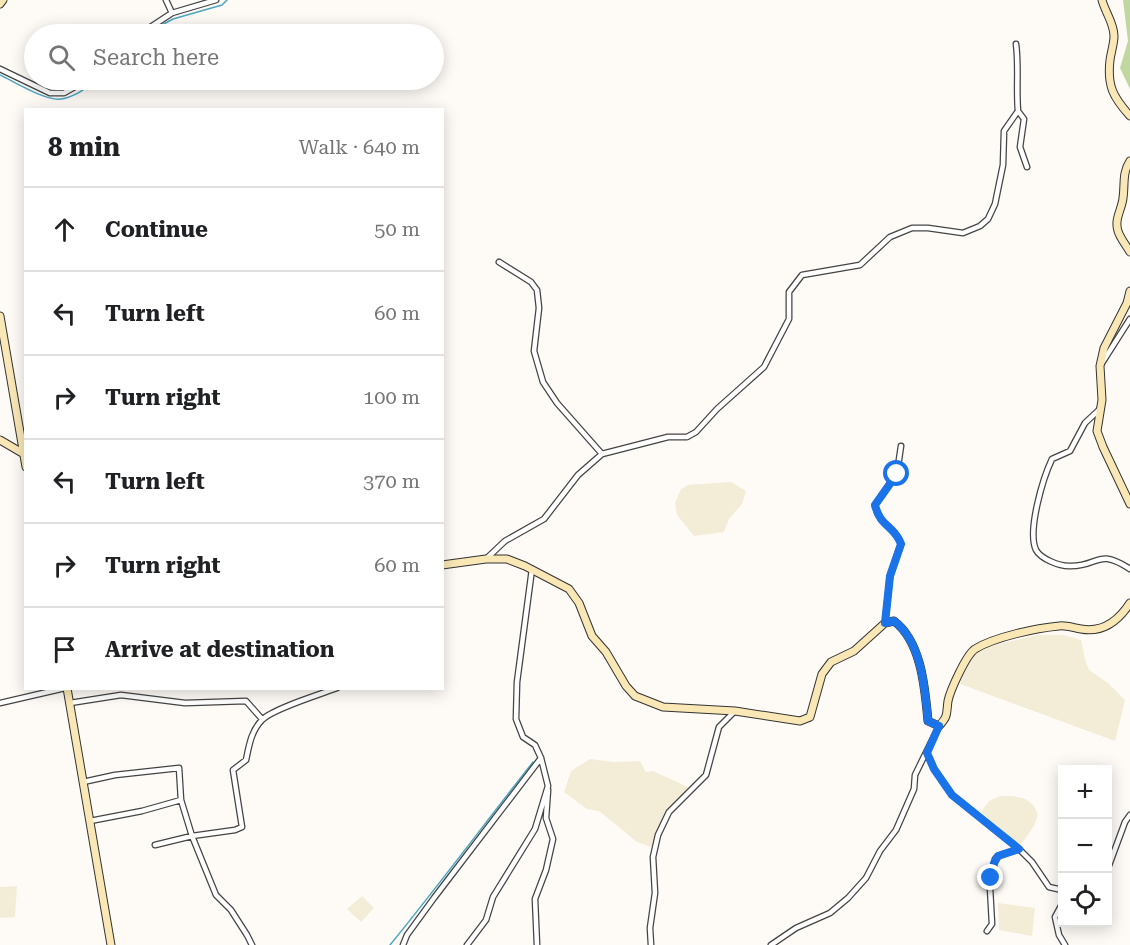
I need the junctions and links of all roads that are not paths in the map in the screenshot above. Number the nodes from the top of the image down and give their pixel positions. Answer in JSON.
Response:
{"nodes":[{"id":1,"x":3,"y":0,"type":"edge"},
{"id":2,"x":166,"y":0,"type":"edge"},
{"id":3,"x":216,"y":0,"type":"edge"},
{"id":4,"x":1102,"y":0,"type":"edge"},
{"id":5,"x":0,"y":4,"type":"edge"},
{"id":6,"x":172,"y":14,"type":"junction"},
{"id":7,"x":156,"y":24,"type":"edge"},
{"id":8,"x":1016,"y":44,"type":"dead end"},
{"id":9,"x":0,"y":69,"type":"edge"},
{"id":10,"x":24,"y":81,"type":"edge"},
{"id":11,"x":44,"y":90,"type":"edge"},
{"id":12,"x":69,"y":90,"type":"edge"},
{"id":13,"x":1018,"y":111,"type":"junction"},
{"id":14,"x":1130,"y":116,"type":"edge"},
{"id":15,"x":1130,"y":161,"type":"edge"},
{"id":16,"x":1027,"y":167,"type":"dead end"},
{"id":17,"x":1130,"y":252,"type":"edge"},
{"id":18,"x":499,"y":262,"type":"dead end"},
{"id":19,"x":1130,"y":291,"type":"edge"},
{"id":20,"x":0,"y":316,"type":"edge"},
{"id":21,"x":1130,"y":319,"type":"edge"},
{"id":22,"x":1100,"y":366,"type":"junction"},
{"id":23,"x":1101,"y":408,"type":"junction"},
{"id":24,"x":0,"y":440,"type":"edge"},
{"id":25,"x":901,"y":446,"type":"dead end"},
{"id":26,"x":24,"y":454,"type":"edge"},
{"id":27,"x":602,"y":454,"type":"junction"},
{"id":28,"x":1130,"y":504,"type":"edge"},
{"id":29,"x":486,"y":559,"type":"junction"},
{"id":30,"x":444,"y":565,"type":"edge"},
{"id":31,"x":532,"y":569,"type":"junction"},
{"id":32,"x":1130,"y":569,"type":"edge"},
{"id":33,"x":1130,"y":603,"type":"edge"},
{"id":34,"x":885,"y":623,"type":"junction"},
{"id":35,"x":57,"y":690,"type":"edge"},
{"id":36,"x":67,"y":690,"type":"edge"},
{"id":37,"x":332,"y":690,"type":"edge"},
{"id":38,"x":0,"y":703,"type":"edge"},
{"id":39,"x":70,"y":703,"type":"junction"},
{"id":40,"x":735,"y":711,"type":"junction"},
{"id":41,"x":262,"y":719,"type":"junction"},
{"id":42,"x":939,"y":726,"type":"junction"},
{"id":43,"x":927,"y":753,"type":"junction"},
{"id":44,"x":541,"y":758,"type":"junction"},
{"id":45,"x":83,"y":782,"type":"junction"},
{"id":46,"x":548,"y":786,"type":"junction"},
{"id":47,"x":181,"y":800,"type":"junction"},
{"id":48,"x":1130,"y":815,"type":"edge"},
{"id":49,"x":90,"y":821,"type":"junction"},
{"id":50,"x":192,"y":836,"type":"junction"},
{"id":51,"x":155,"y":846,"type":"dead end"},
{"id":52,"x":1019,"y":849,"type":"junction"},
{"id":53,"x":1112,"y":855,"type":"edge"},
{"id":54,"x":1058,"y":889,"type":"edge"},
{"id":55,"x":1058,"y":911,"type":"edge"},
{"id":56,"x":987,"y":931,"type":"dead end"},
{"id":57,"x":111,"y":945,"type":"edge"},
{"id":58,"x":252,"y":945,"type":"edge"},
{"id":59,"x":403,"y":945,"type":"edge"},
{"id":60,"x":467,"y":945,"type":"edge"},
{"id":61,"x":537,"y":945,"type":"edge"},
{"id":62,"x":651,"y":945,"type":"edge"},
{"id":63,"x":771,"y":945,"type":"edge"},
{"id":64,"x":1065,"y":945,"type":"edge"}],
"edges":[{"from":1,"to":5,"type":"street"},
{"from":2,"to":6,"type":"street"},
{"from":3,"to":6,"type":"street"},
{"from":4,"to":14,"type":"street"},
{"from":6,"to":7,"type":"street"},
{"from":8,"to":13,"type":"street"},
{"from":9,"to":10,"type":"street"},
{"from":11,"to":12,"type":"street"},
{"from":13,"to":16,"type":"street"},
{"from":13,"to":27,"type":"street"},
{"from":15,"to":17,"type":"street"},
{"from":18,"to":27,"type":"street"},
{"from":19,"to":22,"type":"street"},
{"from":20,"to":26,"type":"street"},
{"from":21,"to":22,"type":"street"},
{"from":22,"to":23,"type":"street"},
{"from":23,"to":28,"type":"street"},
{"from":23,"to":32,"type":"street"},
{"from":24,"to":26,"type":"street"},
{"from":25,"to":34,"type":"street"},
{"from":27,"to":29,"type":"street"},
{"from":29,"to":30,"type":"street"},
{"from":29,"to":31,"type":"street"},
{"from":31,"to":40,"type":"street"},
{"from":31,"to":44,"type":"street"},
{"from":33,"to":42,"type":"street"},
{"from":34,"to":40,"type":"street"},
{"from":34,"to":42,"type":"street"},
{"from":35,"to":38,"type":"street"},
{"from":36,"to":39,"type":"street"},
{"from":37,"to":41,"type":"street"},
{"from":39,"to":41,"type":"street"},
{"from":39,"to":45,"type":"street"},
{"from":40,"to":62,"type":"street"},
{"from":41,"to":50,"type":"street"},
{"from":42,"to":43,"type":"street"},
{"from":43,"to":52,"type":"street"},
{"from":43,"to":63,"type":"street"},
{"from":44,"to":46,"type":"street"},
{"from":44,"to":59,"type":"street"},
{"from":45,"to":47,"type":"street"},
{"from":45,"to":49,"type":"street"},
{"from":46,"to":60,"type":"street"},
{"from":46,"to":61,"type":"street"},
{"from":47,"to":49,"type":"street"},
{"from":47,"to":50,"type":"street"},
{"from":48,"to":53,"type":"street"},
{"from":49,"to":57,"type":"street"},
{"from":50,"to":51,"type":"street"},
{"from":50,"to":58,"type":"street"},
{"from":52,"to":54,"type":"street"},
{"from":52,"to":56,"type":"street"},
{"from":55,"to":64,"type":"street"}]}
